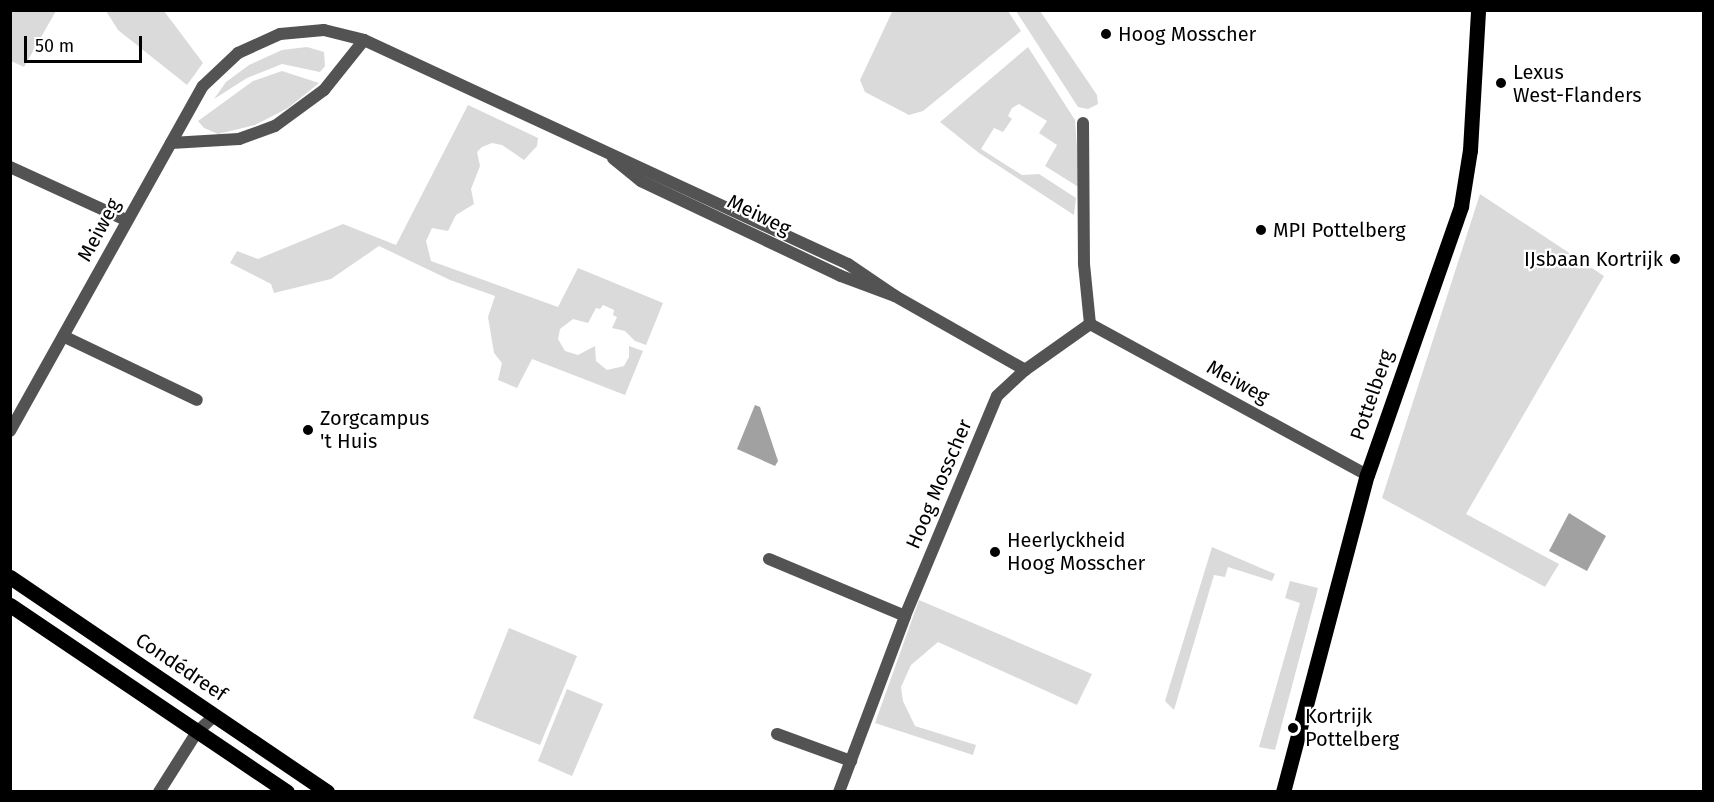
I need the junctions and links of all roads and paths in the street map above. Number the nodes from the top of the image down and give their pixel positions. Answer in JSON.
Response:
{"nodes":[{"id":1,"x":1478,"y":10,"type":"edge"},
{"id":2,"x":364,"y":40,"type":"junction"},
{"id":3,"x":1083,"y":123,"type":"dead end"},
{"id":4,"x":171,"y":143,"type":"junction"},
{"id":5,"x":10,"y":167,"type":"edge"},
{"id":6,"x":126,"y":220,"type":"junction"},
{"id":7,"x":1090,"y":324,"type":"junction"},
{"id":8,"x":64,"y":337,"type":"junction"},
{"id":9,"x":1025,"y":370,"type":"junction"},
{"id":10,"x":197,"y":400,"type":"dead end"},
{"id":11,"x":10,"y":431,"type":"edge"},
{"id":12,"x":1367,"y":475,"type":"junction"},
{"id":13,"x":769,"y":559,"type":"dead end"},
{"id":14,"x":10,"y":577,"type":"edge"},
{"id":15,"x":10,"y":605,"type":"edge"},
{"id":16,"x":905,"y":616,"type":"junction"},
{"id":17,"x":215,"y":715,"type":"junction"},
{"id":18,"x":197,"y":732,"type":"junction"},
{"id":19,"x":777,"y":734,"type":"dead end"},
{"id":20,"x":851,"y":761,"type":"junction"},
{"id":21,"x":159,"y":792,"type":"edge"},
{"id":22,"x":287,"y":792,"type":"edge"},
{"id":23,"x":327,"y":792,"type":"edge"},
{"id":24,"x":839,"y":792,"type":"edge"},
{"id":25,"x":1283,"y":792,"type":"edge"}],
"edges":[{"from":1,"to":12,"type":"main road","name":"Pottelberg"},
{"from":2,"to":4,"type":"street"},
{"from":2,"to":4,"type":"street","name":"Meiweg"},
{"from":2,"to":9,"type":"street","name":"Meiweg"},
{"from":3,"to":7,"type":"street"},
{"from":4,"to":6,"type":"street","name":"Meiweg"},
{"from":5,"to":6,"type":"street"},
{"from":6,"to":8,"type":"street","name":"Meiweg"},
{"from":7,"to":9,"type":"street","name":"Hoog Mosscher"},
{"from":7,"to":12,"type":"street","name":"Meiweg"},
{"from":8,"to":10,"type":"street"},
{"from":8,"to":11,"type":"street","name":"Meiweg"},
{"from":9,"to":16,"type":"street","name":"Hoog Mosscher"},
{"from":12,"to":25,"type":"main road","name":"Pottelberg"},
{"from":13,"to":16,"type":"street"},
{"from":14,"to":17,"type":"main road","name":"Condédreef"},
{"from":15,"to":18,"type":"main road"},
{"from":16,"to":20,"type":"street","name":"Hoog Mosscher"},
{"from":17,"to":18,"type":"street"},
{"from":17,"to":23,"type":"main road","name":"Condédreef"},
{"from":18,"to":21,"type":"street"},
{"from":18,"to":22,"type":"main road"},
{"from":19,"to":20,"type":"street"},
{"from":20,"to":24,"type":"street","name":"Hoog Mosscher"}]}
